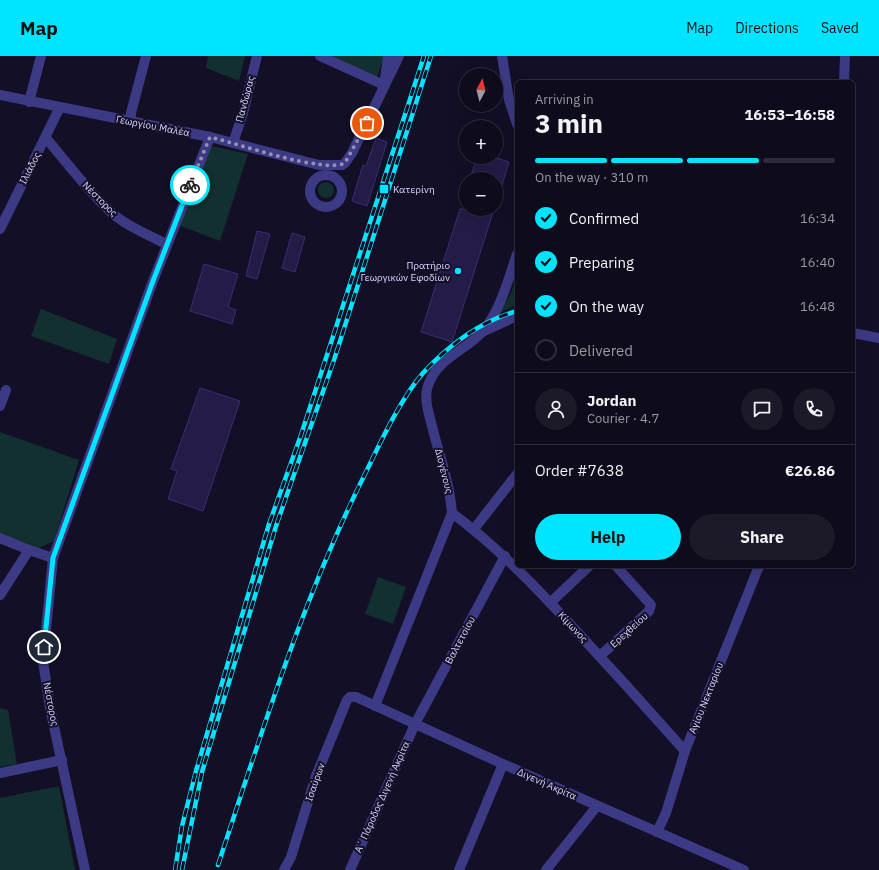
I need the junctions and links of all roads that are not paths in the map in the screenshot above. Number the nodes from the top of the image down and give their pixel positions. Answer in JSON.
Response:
{"nodes":[{"id":1,"x":41,"y":56,"type":"edge"},
{"id":2,"x":146,"y":56,"type":"edge"},
{"id":3,"x":257,"y":56,"type":"edge"},
{"id":4,"x":320,"y":56,"type":"edge"},
{"id":5,"x":388,"y":56,"type":"edge"},
{"id":6,"x":399,"y":56,"type":"edge"},
{"id":7,"x":502,"y":56,"type":"edge"},
{"id":8,"x":845,"y":56,"type":"edge"},
{"id":9,"x":844,"y":80,"type":"edge"},
{"id":10,"x":384,"y":85,"type":"junction"},
{"id":11,"x":0,"y":96,"type":"edge"},
{"id":12,"x":513,"y":101,"type":"edge"},
{"id":13,"x":29,"y":102,"type":"junction"},
{"id":14,"x":60,"y":107,"type":"junction"},
{"id":15,"x":515,"y":112,"type":"edge"},
{"id":16,"x":131,"y":122,"type":"junction"},
{"id":17,"x":210,"y":137,"type":"junction"},
{"id":18,"x":46,"y":138,"type":"junction"},
{"id":19,"x":233,"y":143,"type":"junction"},
{"id":20,"x":309,"y":163,"type":"junction"},
{"id":21,"x":329,"y":166,"type":"junction"},
{"id":22,"x":335,"y":178,"type":"junction"},
{"id":23,"x":316,"y":179,"type":"junction"},
{"id":24,"x":0,"y":228,"type":"edge"},
{"id":25,"x":166,"y":244,"type":"junction"},
{"id":26,"x":515,"y":260,"type":"edge"},
{"id":27,"x":515,"y":317,"type":"edge"},
{"id":28,"x":482,"y":332,"type":"junction"},
{"id":29,"x":855,"y":333,"type":"edge"},
{"id":30,"x":879,"y":338,"type":"edge"},
{"id":31,"x":6,"y":390,"type":"dead end"},
{"id":32,"x":0,"y":406,"type":"edge"},
{"id":33,"x":515,"y":477,"type":"edge"},
{"id":34,"x":452,"y":514,"type":"junction"},
{"id":35,"x":474,"y":529,"type":"junction"},
{"id":36,"x":0,"y":538,"type":"edge"},
{"id":37,"x":29,"y":550,"type":"junction"},
{"id":38,"x":504,"y":556,"type":"junction"},
{"id":39,"x":53,"y":558,"type":"junction"},
{"id":40,"x":515,"y":567,"type":"edge"},
{"id":41,"x":516,"y":568,"type":"edge"},
{"id":42,"x":587,"y":568,"type":"edge"},
{"id":43,"x":618,"y":568,"type":"edge"},
{"id":44,"x":758,"y":568,"type":"edge"},
{"id":45,"x":0,"y":595,"type":"edge"},
{"id":46,"x":550,"y":603,"type":"junction"},
{"id":47,"x":600,"y":656,"type":"junction"},
{"id":48,"x":350,"y":697,"type":"joint"},
{"id":49,"x":376,"y":706,"type":"junction"},
{"id":50,"x":415,"y":724,"type":"junction"},
{"id":51,"x":685,"y":751,"type":"junction"},
{"id":52,"x":62,"y":760,"type":"junction"},
{"id":53,"x":503,"y":764,"type":"junction"},
{"id":54,"x":0,"y":773,"type":"edge"},
{"id":55,"x":597,"y":806,"type":"junction"},
{"id":56,"x":657,"y":832,"type":"junction"},
{"id":57,"x":726,"y":867,"type":"edge"},
{"id":58,"x":85,"y":870,"type":"edge"},
{"id":59,"x":284,"y":870,"type":"edge"},
{"id":60,"x":350,"y":870,"type":"edge"},
{"id":61,"x":459,"y":870,"type":"edge"},
{"id":62,"x":546,"y":870,"type":"edge"},
{"id":63,"x":744,"y":870,"type":"edge"}],
"edges":[{"from":1,"to":13,"type":"street"},
{"from":2,"to":16,"type":"street"},
{"from":3,"to":19,"type":"street","name":"Πανδώρας"},
{"from":4,"to":10,"type":"street"},
{"from":5,"to":10,"type":"street"},
{"from":6,"to":10,"type":"street"},
{"from":7,"to":12,"type":"street"},
{"from":8,"to":9,"type":"street"},
{"from":10,"to":21,"type":"street"},
{"from":11,"to":13,"type":"street","name":"Γεωργίου Μαλέα"},
{"from":12,"to":15,"type":"street"},
{"from":13,"to":14,"type":"street","name":"Γεωργίου Μαλέα"},
{"from":14,"to":16,"type":"street","name":"Γεωργίου Μαλέα"},
{"from":14,"to":18,"type":"street","name":"Ιλιάδος"},
{"from":16,"to":17,"type":"street","name":"Γεωργίου Μαλέα"},
{"from":17,"to":19,"type":"street","name":"Γεωργίου Μαλέα"},
{"from":17,"to":25,"type":"street","name":"Νέστορος"},
{"from":18,"to":24,"type":"street","name":"Ιλιάδος"},
{"from":18,"to":25,"type":"street","name":"Νέστορος"},
{"from":19,"to":20,"type":"street","name":"Γεωργίου Μαλέα"},
{"from":20,"to":21,"type":"street","name":"Γεωργίου Μαλέα"},
{"from":20,"to":23,"type":"street"},
{"from":21,"to":22,"type":"street"},
{"from":21,"to":23,"type":"street"},
{"from":22,"to":23,"type":"street"},
{"from":22,"to":23,"type":"street"},
{"from":25,"to":39,"type":"street","name":"Νέστορος"},
{"from":26,"to":28,"type":"street","name":"Διογένους"},
{"from":27,"to":28,"type":"street"},
{"from":28,"to":34,"type":"street","name":"Διογένους"},
{"from":29,"to":30,"type":"street"},
{"from":31,"to":32,"type":"street"},
{"from":33,"to":35,"type":"street"},
{"from":34,"to":35,"type":"street","name":"Κίμωνος"},
{"from":34,"to":49,"type":"street","name":"Διογένους"},
{"from":35,"to":38,"type":"street","name":"Κίμωνος"},
{"from":36,"to":37,"type":"street"},
{"from":37,"to":39,"type":"street"},
{"from":37,"to":45,"type":"street"},
{"from":38,"to":40,"type":"street","name":"Κίμωνος"},
{"from":38,"to":50,"type":"street","name":"Βαλτετσίου"},
{"from":39,"to":52,"type":"street","name":"Νέστορος"},
{"from":41,"to":46,"type":"street","name":"Κίμωνος"},
{"from":42,"to":46,"type":"street"},
{"from":43,"to":47,"type":"street","name":"Ερεχθείου"},
{"from":44,"to":51,"type":"street","name":"Αγίου Νεκταρίου"},
{"from":46,"to":47,"type":"street","name":"Κίμωνος"},
{"from":47,"to":51,"type":"street","name":"Κίμωνος"},
{"from":48,"to":49,"type":"street","name":"Διγενή Ακρίτα"},
{"from":48,"to":59,"type":"street","name":"Ισαύρων"},
{"from":49,"to":50,"type":"street","name":"Διγενή Ακρίτα"},
{"from":50,"to":53,"type":"street","name":"Διγενή Ακρίτα"},
{"from":50,"to":60,"type":"street","name":"Α΄ Πάροδος Διγενή Ακρίτα"},
{"from":51,"to":56,"type":"street","name":"Αγίου Νεκταρίου"},
{"from":52,"to":54,"type":"street"},
{"from":52,"to":58,"type":"street","name":"Νέστορος"},
{"from":53,"to":55,"type":"street","name":"Διγενή Ακρίτα"},
{"from":53,"to":61,"type":"street"},
{"from":55,"to":56,"type":"street","name":"Διγενή Ακρίτα"},
{"from":55,"to":62,"type":"street"},
{"from":56,"to":57,"type":"street","name":"Διγενή Ακρίτα"},
{"from":57,"to":63,"type":"street","name":"Διγενή Ακρίτα"}]}
